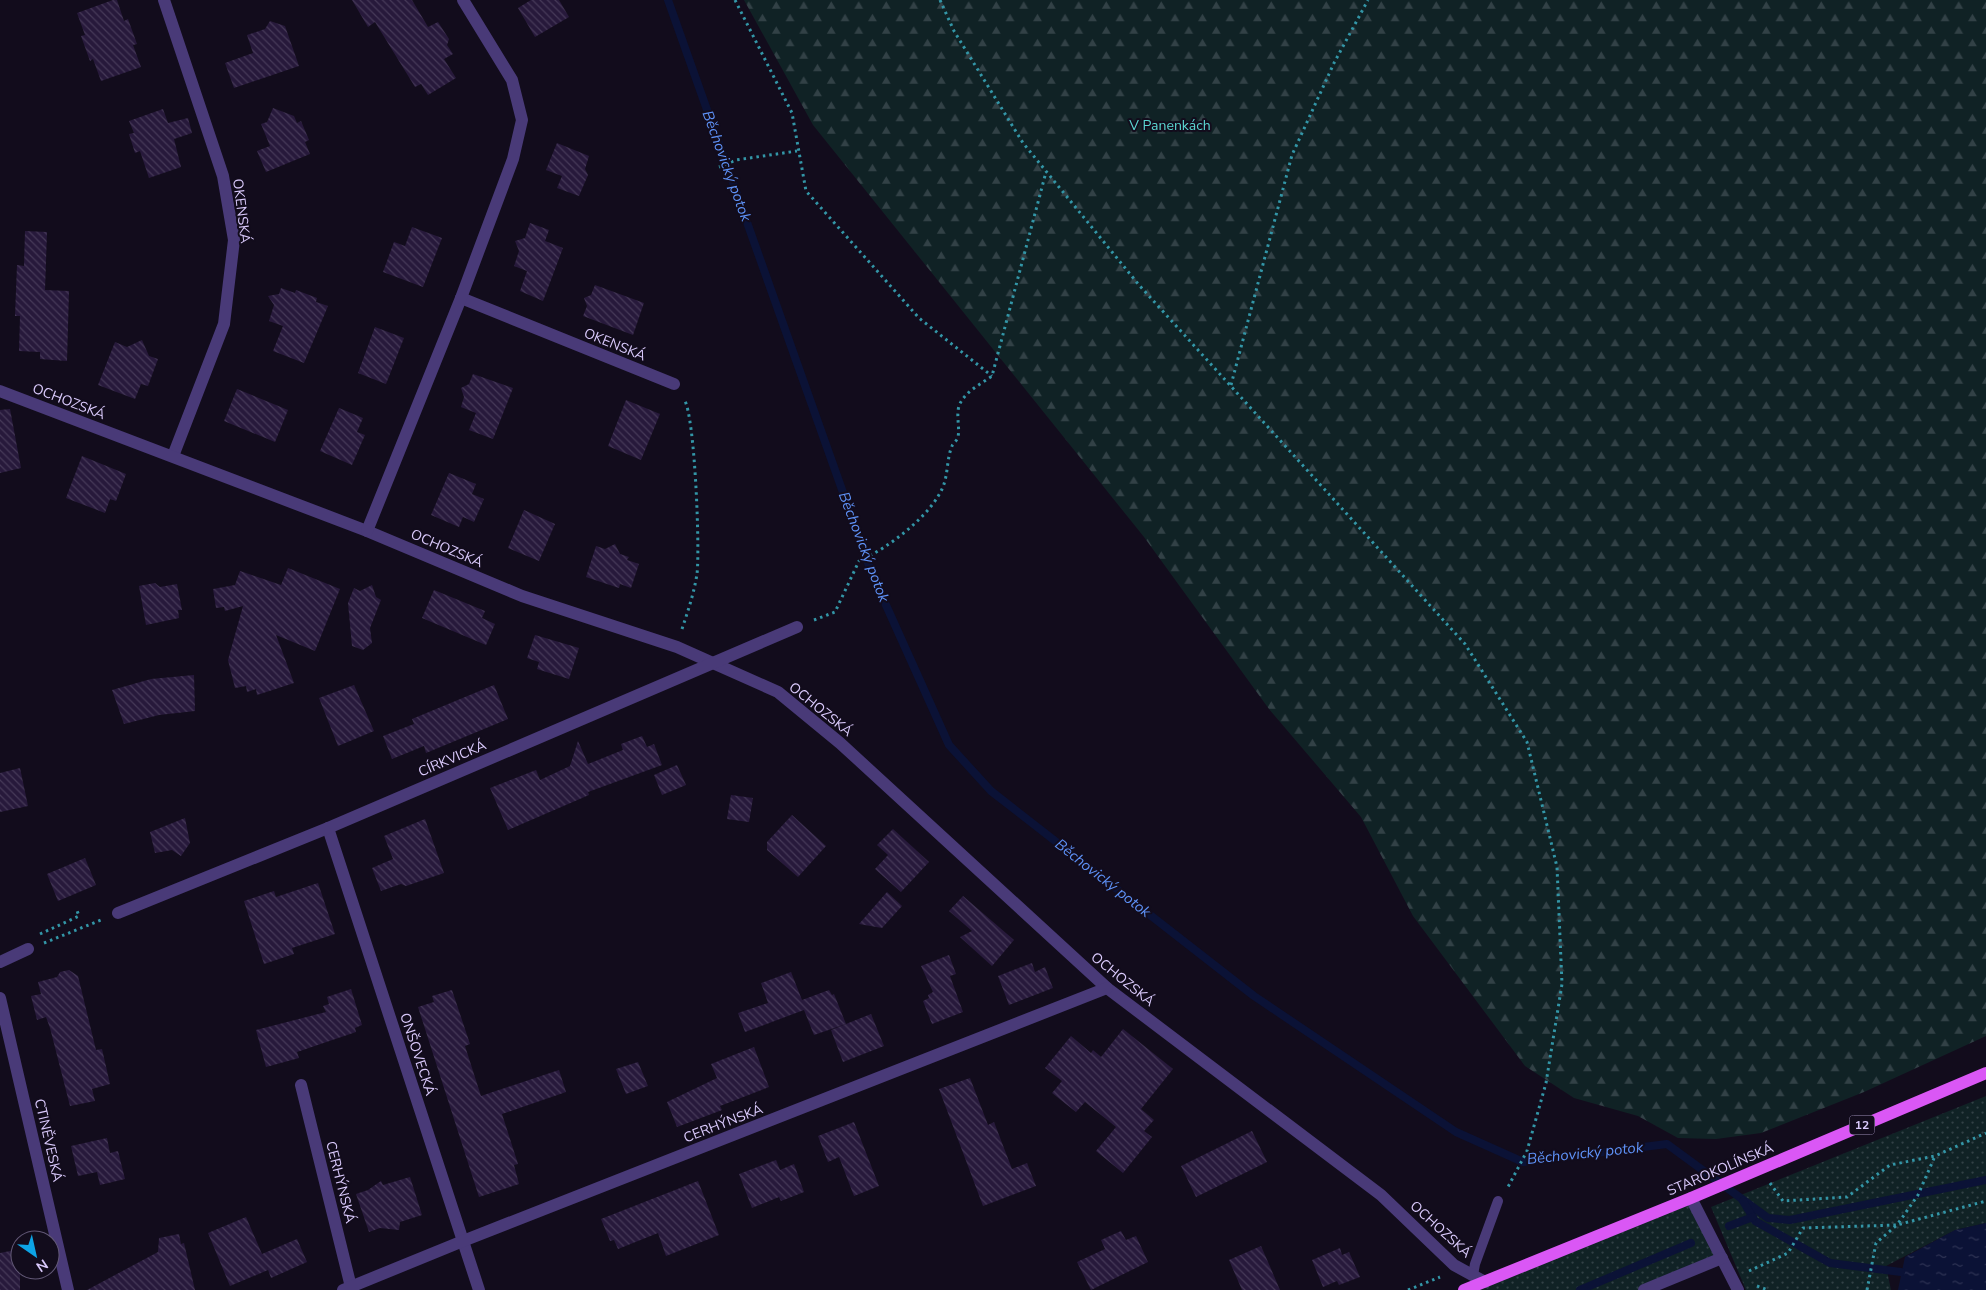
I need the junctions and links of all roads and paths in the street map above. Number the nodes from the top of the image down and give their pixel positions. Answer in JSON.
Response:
{"nodes":[{"id":1,"x":164,"y":0,"type":"edge"},
{"id":2,"x":463,"y":0,"type":"edge"},
{"id":3,"x":735,"y":0,"type":"edge"},
{"id":4,"x":940,"y":0,"type":"edge"},
{"id":5,"x":1368,"y":0,"type":"edge"},
{"id":6,"x":797,"y":151,"type":"junction"},
{"id":7,"x":719,"y":167,"type":"dead end"},
{"id":8,"x":1046,"y":172,"type":"junction"},
{"id":9,"x":461,"y":298,"type":"junction"},
{"id":10,"x":992,"y":376,"type":"junction"},
{"id":11,"x":674,"y":384,"type":"joint"},
{"id":12,"x":1231,"y":385,"type":"junction"},
{"id":13,"x":0,"y":390,"type":"edge"},
{"id":14,"x":172,"y":456,"type":"junction"},
{"id":15,"x":367,"y":531,"type":"junction"},
{"id":16,"x":798,"y":627,"type":"joint"},
{"id":17,"x":677,"y":647,"type":"junction"},
{"id":18,"x":713,"y":663,"type":"junction"},
{"id":19,"x":328,"y":828,"type":"junction"},
{"id":20,"x":76,"y":908,"type":"dead end"},
{"id":21,"x":118,"y":913,"type":"joint"},
{"id":22,"x":38,"y":935,"type":"dead end"},
{"id":23,"x":28,"y":949,"type":"joint"},
{"id":24,"x":0,"y":962,"type":"edge"},
{"id":25,"x":1107,"y":988,"type":"junction"},
{"id":26,"x":0,"y":998,"type":"edge"},
{"id":27,"x":1986,"y":1073,"type":"edge"},
{"id":28,"x":301,"y":1085,"type":"dead end"},
{"id":29,"x":1986,"y":1133,"type":"edge"},
{"id":30,"x":1935,"y":1156,"type":"junction"},
{"id":31,"x":1759,"y":1169,"type":"junction"},
{"id":32,"x":1517,"y":1174,"type":"dead end"},
{"id":33,"x":1691,"y":1198,"type":"junction"},
{"id":34,"x":1498,"y":1201,"type":"dead end"},
{"id":35,"x":1986,"y":1201,"type":"edge"},
{"id":36,"x":1897,"y":1226,"type":"junction"},
{"id":37,"x":463,"y":1241,"type":"junction"},
{"id":38,"x":1722,"y":1258,"type":"junction"},
{"id":39,"x":1454,"y":1265,"type":"junction"},
{"id":40,"x":1473,"y":1275,"type":"junction"},
{"id":41,"x":1735,"y":1284,"type":"edge"},
{"id":42,"x":1487,"y":1286,"type":"edge"},
{"id":43,"x":347,"y":1288,"type":"edge"},
{"id":44,"x":68,"y":1290,"type":"edge"},
{"id":45,"x":479,"y":1290,"type":"edge"},
{"id":46,"x":1408,"y":1290,"type":"edge"},
{"id":47,"x":1464,"y":1290,"type":"edge"},
{"id":48,"x":1644,"y":1290,"type":"edge"},
{"id":49,"x":1867,"y":1290,"type":"edge"}],
"edges":[{"from":1,"to":14,"type":"street","name":"OKENSKÁ"},
{"from":2,"to":9,"type":"street"},
{"from":3,"to":6,"type":"path"},
{"from":4,"to":8,"type":"path"},
{"from":5,"to":12,"type":"path"},
{"from":6,"to":7,"type":"path"},
{"from":6,"to":10,"type":"path"},
{"from":8,"to":10,"type":"path"},
{"from":8,"to":12,"type":"path"},
{"from":9,"to":11,"type":"street","name":"OKENSKÁ"},
{"from":9,"to":15,"type":"street"},
{"from":10,"to":16,"type":"path"},
{"from":11,"to":17,"type":"path"},
{"from":12,"to":32,"type":"path"},
{"from":13,"to":14,"type":"street","name":"OCHOZSKÁ"},
{"from":14,"to":15,"type":"street","name":"OCHOZSKÁ"},
{"from":15,"to":17,"type":"street","name":"OCHOZSKÁ"},
{"from":16,"to":18,"type":"street","name":"CÍRKVICKÁ"},
{"from":17,"to":18,"type":"street","name":"OCHOZSKÁ"},
{"from":18,"to":19,"type":"street","name":"CÍRKVICKÁ"},
{"from":18,"to":25,"type":"street","name":"OCHOZSKÁ"},
{"from":19,"to":21,"type":"street","name":"CÍRKVICKÁ"},
{"from":19,"to":37,"type":"street","name":"ONŠOVECKÁ"},
{"from":20,"to":22,"type":"path"},
{"from":21,"to":23,"type":"path"},
{"from":23,"to":24,"type":"street"},
{"from":25,"to":37,"type":"street","name":"CERHÝNSKÁ"},
{"from":25,"to":39,"type":"street","name":"OCHOZSKÁ"},
{"from":26,"to":44,"type":"street","name":"CTINĚVESKÁ"},
{"from":27,"to":31,"type":"main road","name":"STAROKOLÍNSKÁ","number":"12"},
{"from":28,"to":43,"type":"street","name":"CERHÝNSKÁ"},
{"from":29,"to":30,"type":"path"},
{"from":30,"to":31,"type":"path"},
{"from":30,"to":36,"type":"path"},
{"from":31,"to":33,"type":"main road","name":"STAROKOLÍNSKÁ","number":"12"},
{"from":33,"to":38,"type":"street"},
{"from":33,"to":42,"type":"main road","name":"STAROKOLÍNSKÁ","number":"12"},
{"from":34,"to":40,"type":"lane"},
{"from":35,"to":36,"type":"path"},
{"from":36,"to":41,"type":"path"},
{"from":36,"to":49,"type":"path"},
{"from":37,"to":43,"type":"street","name":"CERHÝNSKÁ"},
{"from":37,"to":45,"type":"street","name":"ONŠOVECKÁ"},
{"from":38,"to":41,"type":"street"},
{"from":38,"to":48,"type":"street"},
{"from":39,"to":40,"type":"street","name":"OCHOZSKÁ"},
{"from":39,"to":46,"type":"path"},
{"from":40,"to":42,"type":"street","name":"OCHOZSKÁ"},
{"from":42,"to":47,"type":"main road","name":"STAROKOLÍNSKÁ","number":"12"}]}
